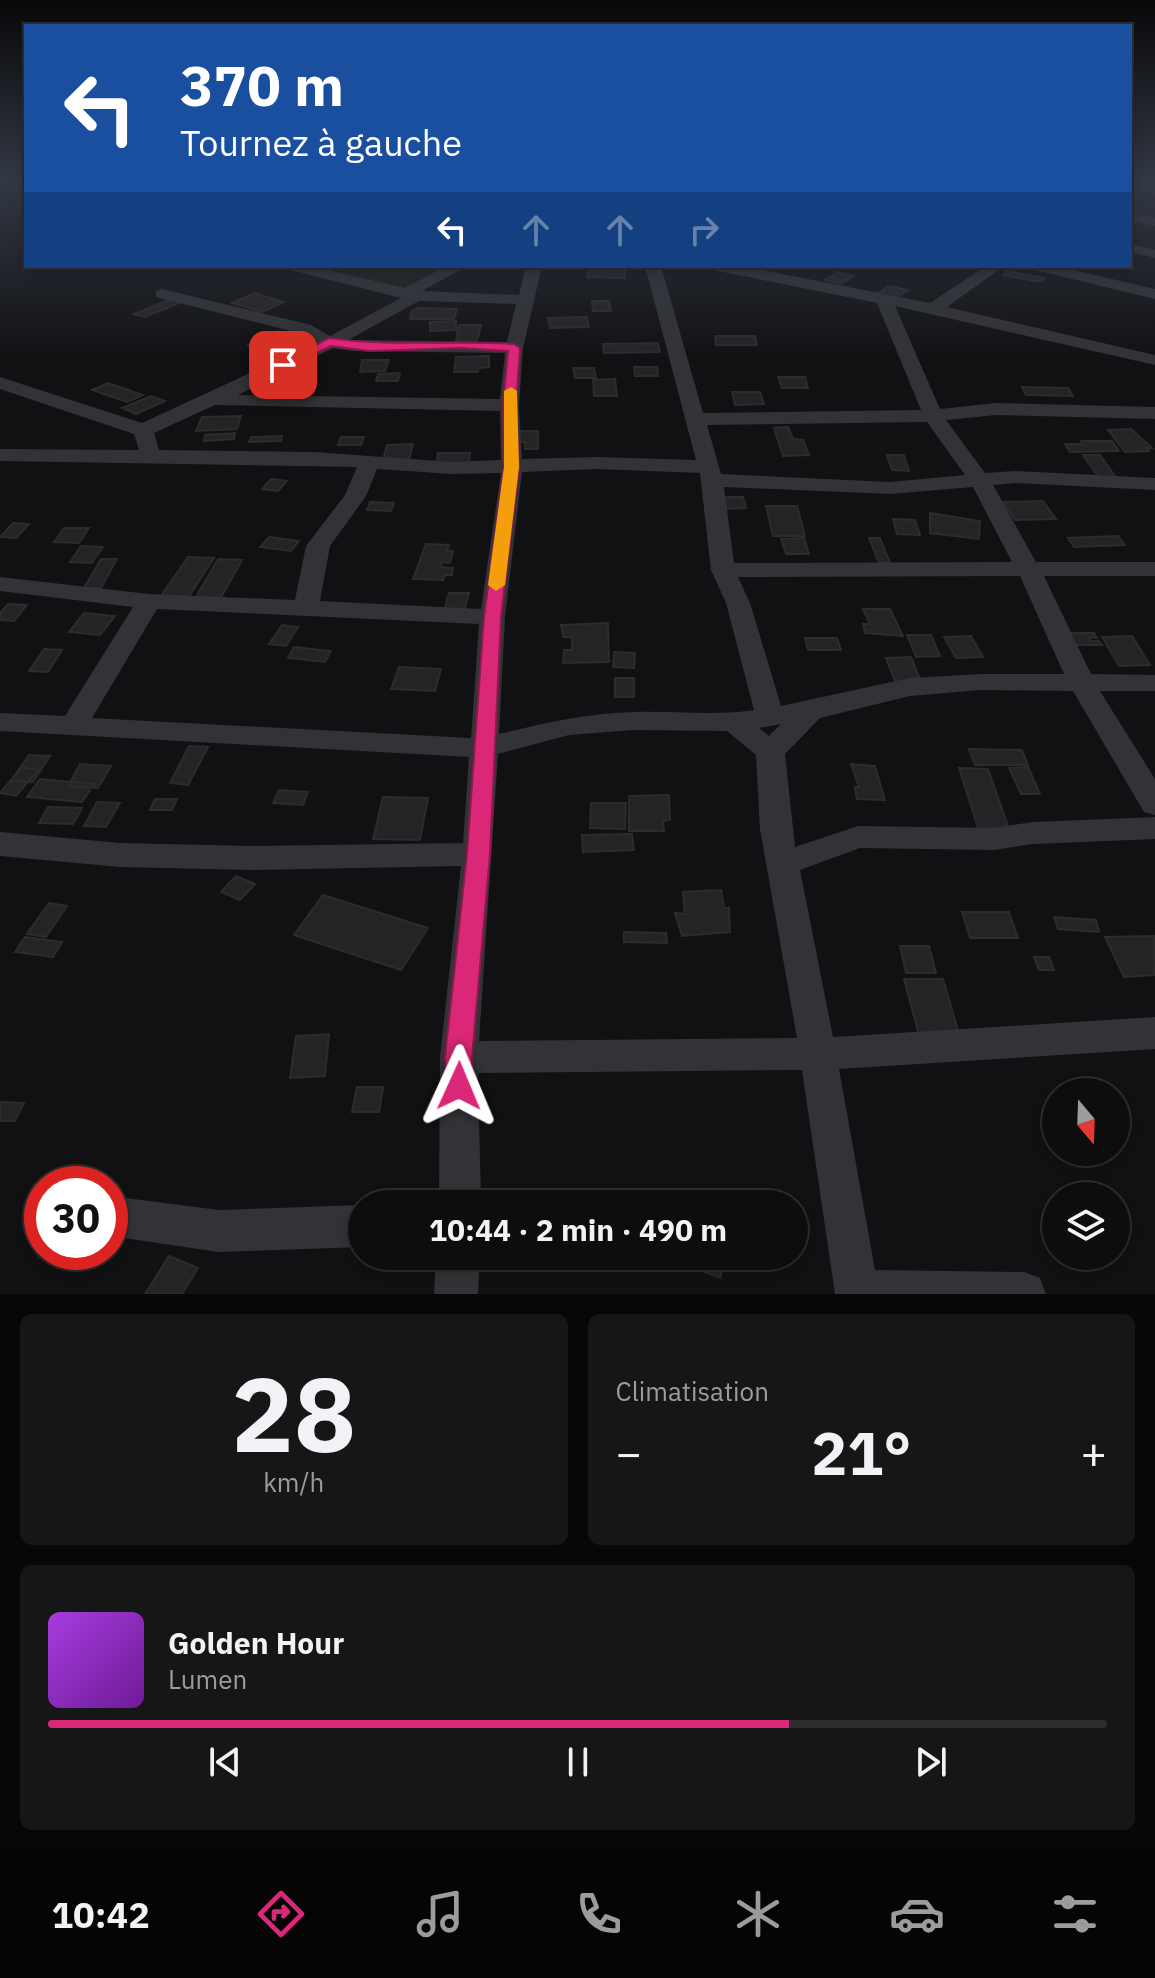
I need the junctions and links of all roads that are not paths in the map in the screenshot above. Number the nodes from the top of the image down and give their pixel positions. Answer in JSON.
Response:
{"nodes":[{"id":1,"x":1132,"y":248,"type":"edge"},
{"id":2,"x":1155,"y":254,"type":"edge"},
{"id":3,"x":300,"y":268,"type":"edge"},
{"id":4,"x":456,"y":268,"type":"edge"},
{"id":5,"x":534,"y":268,"type":"edge"},
{"id":6,"x":654,"y":268,"type":"edge"},
{"id":7,"x":728,"y":268,"type":"edge"},
{"id":8,"x":993,"y":268,"type":"edge"},
{"id":9,"x":1044,"y":268,"type":"edge"},
{"id":10,"x":162,"y":294,"type":"dead end"},
{"id":11,"x":1155,"y":294,"type":"edge"},
{"id":12,"x":410,"y":295,"type":"junction"},
{"id":13,"x":527,"y":300,"type":"junction"},
{"id":14,"x":885,"y":302,"type":"junction"},
{"id":15,"x":933,"y":309,"type":"junction"},
{"id":16,"x":329,"y":342,"type":"junction"},
{"id":17,"x":514,"y":348,"type":"junction"},
{"id":18,"x":1155,"y":360,"type":"edge"},
{"id":19,"x":0,"y":383,"type":"edge"},
{"id":20,"x":214,"y":400,"type":"junction"},
{"id":21,"x":509,"y":405,"type":"junction"},
{"id":22,"x":1155,"y":413,"type":"edge"},
{"id":23,"x":933,"y":416,"type":"junction"},
{"id":24,"x":695,"y":419,"type":"junction"},
{"id":25,"x":143,"y":430,"type":"junction"},
{"id":26,"x":0,"y":455,"type":"edge"},
{"id":27,"x":151,"y":457,"type":"junction"},
{"id":28,"x":370,"y":461,"type":"junction"},
{"id":29,"x":512,"y":467,"type":"junction"},
{"id":30,"x":710,"y":474,"type":"junction"},
{"id":31,"x":980,"y":481,"type":"junction"},
{"id":32,"x":1155,"y":484,"type":"edge"},
{"id":33,"x":1155,"y":569,"type":"edge"},
{"id":34,"x":723,"y":570,"type":"junction"},
{"id":35,"x":1029,"y":571,"type":"junction"},
{"id":36,"x":0,"y":584,"type":"edge"},
{"id":37,"x":149,"y":601,"type":"junction"},
{"id":38,"x":306,"y":609,"type":"junction"},
{"id":39,"x":492,"y":617,"type":"junction"},
{"id":40,"x":1081,"y":682,"type":"junction"},
{"id":41,"x":1155,"y":683,"type":"edge"},
{"id":42,"x":0,"y":722,"type":"edge"},
{"id":43,"x":73,"y":726,"type":"junction"},
{"id":44,"x":770,"y":734,"type":"junction"},
{"id":45,"x":484,"y":748,"type":"junction"},
{"id":46,"x":1155,"y":804,"type":"edge"},
{"id":47,"x":1155,"y":828,"type":"edge"},
{"id":48,"x":0,"y":844,"type":"edge"},
{"id":49,"x":478,"y":854,"type":"junction"},
{"id":50,"x":782,"y":864,"type":"junction"},
{"id":51,"x":1155,"y":1033,"type":"edge"},
{"id":52,"x":818,"y":1054,"type":"junction"},
{"id":53,"x":459,"y":1057,"type":"junction"},
{"id":54,"x":460,"y":1190,"type":"edge"},
{"id":55,"x":128,"y":1218,"type":"edge"},
{"id":56,"x":348,"y":1226,"type":"edge"},
{"id":57,"x":457,"y":1270,"type":"edge"},
{"id":58,"x":857,"y":1293,"type":"edge"},
{"id":59,"x":456,"y":1294,"type":"edge"},
{"id":60,"x":1024,"y":1294,"type":"edge"}],
"edges":[{"from":1,"to":2,"type":"street"},
{"from":3,"to":12,"type":"street"},
{"from":4,"to":12,"type":"street"},
{"from":5,"to":13,"type":"street"},
{"from":6,"to":24,"type":"street"},
{"from":7,"to":14,"type":"street"},
{"from":8,"to":15,"type":"street"},
{"from":9,"to":11,"type":"street"},
{"from":10,"to":16,"type":"street"},
{"from":12,"to":13,"type":"street"},
{"from":12,"to":16,"type":"street"},
{"from":13,"to":17,"type":"street"},
{"from":14,"to":15,"type":"street"},
{"from":14,"to":23,"type":"street"},
{"from":15,"to":18,"type":"street"},
{"from":16,"to":17,"type":"street"},
{"from":16,"to":20,"type":"street"},
{"from":17,"to":21,"type":"street"},
{"from":19,"to":25,"type":"street"},
{"from":20,"to":21,"type":"street"},
{"from":20,"to":25,"type":"street"},
{"from":21,"to":29,"type":"street"},
{"from":22,"to":23,"type":"street"},
{"from":23,"to":24,"type":"street"},
{"from":23,"to":31,"type":"street"},
{"from":24,"to":30,"type":"street"},
{"from":25,"to":27,"type":"street"},
{"from":26,"to":27,"type":"street"},
{"from":27,"to":28,"type":"street"},
{"from":28,"to":29,"type":"street"},
{"from":28,"to":38,"type":"street"},
{"from":29,"to":30,"type":"street"},
{"from":29,"to":39,"type":"street"},
{"from":30,"to":31,"type":"street"},
{"from":30,"to":34,"type":"street"},
{"from":31,"to":32,"type":"street"},
{"from":31,"to":35,"type":"street"},
{"from":33,"to":35,"type":"street"},
{"from":34,"to":35,"type":"street"},
{"from":34,"to":44,"type":"street"},
{"from":35,"to":40,"type":"street"},
{"from":36,"to":37,"type":"street"},
{"from":37,"to":38,"type":"street"},
{"from":37,"to":43,"type":"street"},
{"from":38,"to":39,"type":"street"},
{"from":39,"to":45,"type":"street"},
{"from":40,"to":41,"type":"street"},
{"from":40,"to":44,"type":"street"},
{"from":40,"to":46,"type":"street"},
{"from":42,"to":43,"type":"street"},
{"from":43,"to":45,"type":"street"},
{"from":44,"to":45,"type":"street"},
{"from":44,"to":50,"type":"street"},
{"from":45,"to":49,"type":"street"},
{"from":47,"to":50,"type":"street"},
{"from":48,"to":49,"type":"street"},
{"from":49,"to":53,"type":"street"},
{"from":50,"to":52,"type":"street"},
{"from":51,"to":52,"type":"street"},
{"from":52,"to":53,"type":"street"},
{"from":52,"to":58,"type":"street"},
{"from":53,"to":54,"type":"street"},
{"from":55,"to":56,"type":"street"},
{"from":57,"to":59,"type":"street"},
{"from":58,"to":60,"type":"street"}]}
